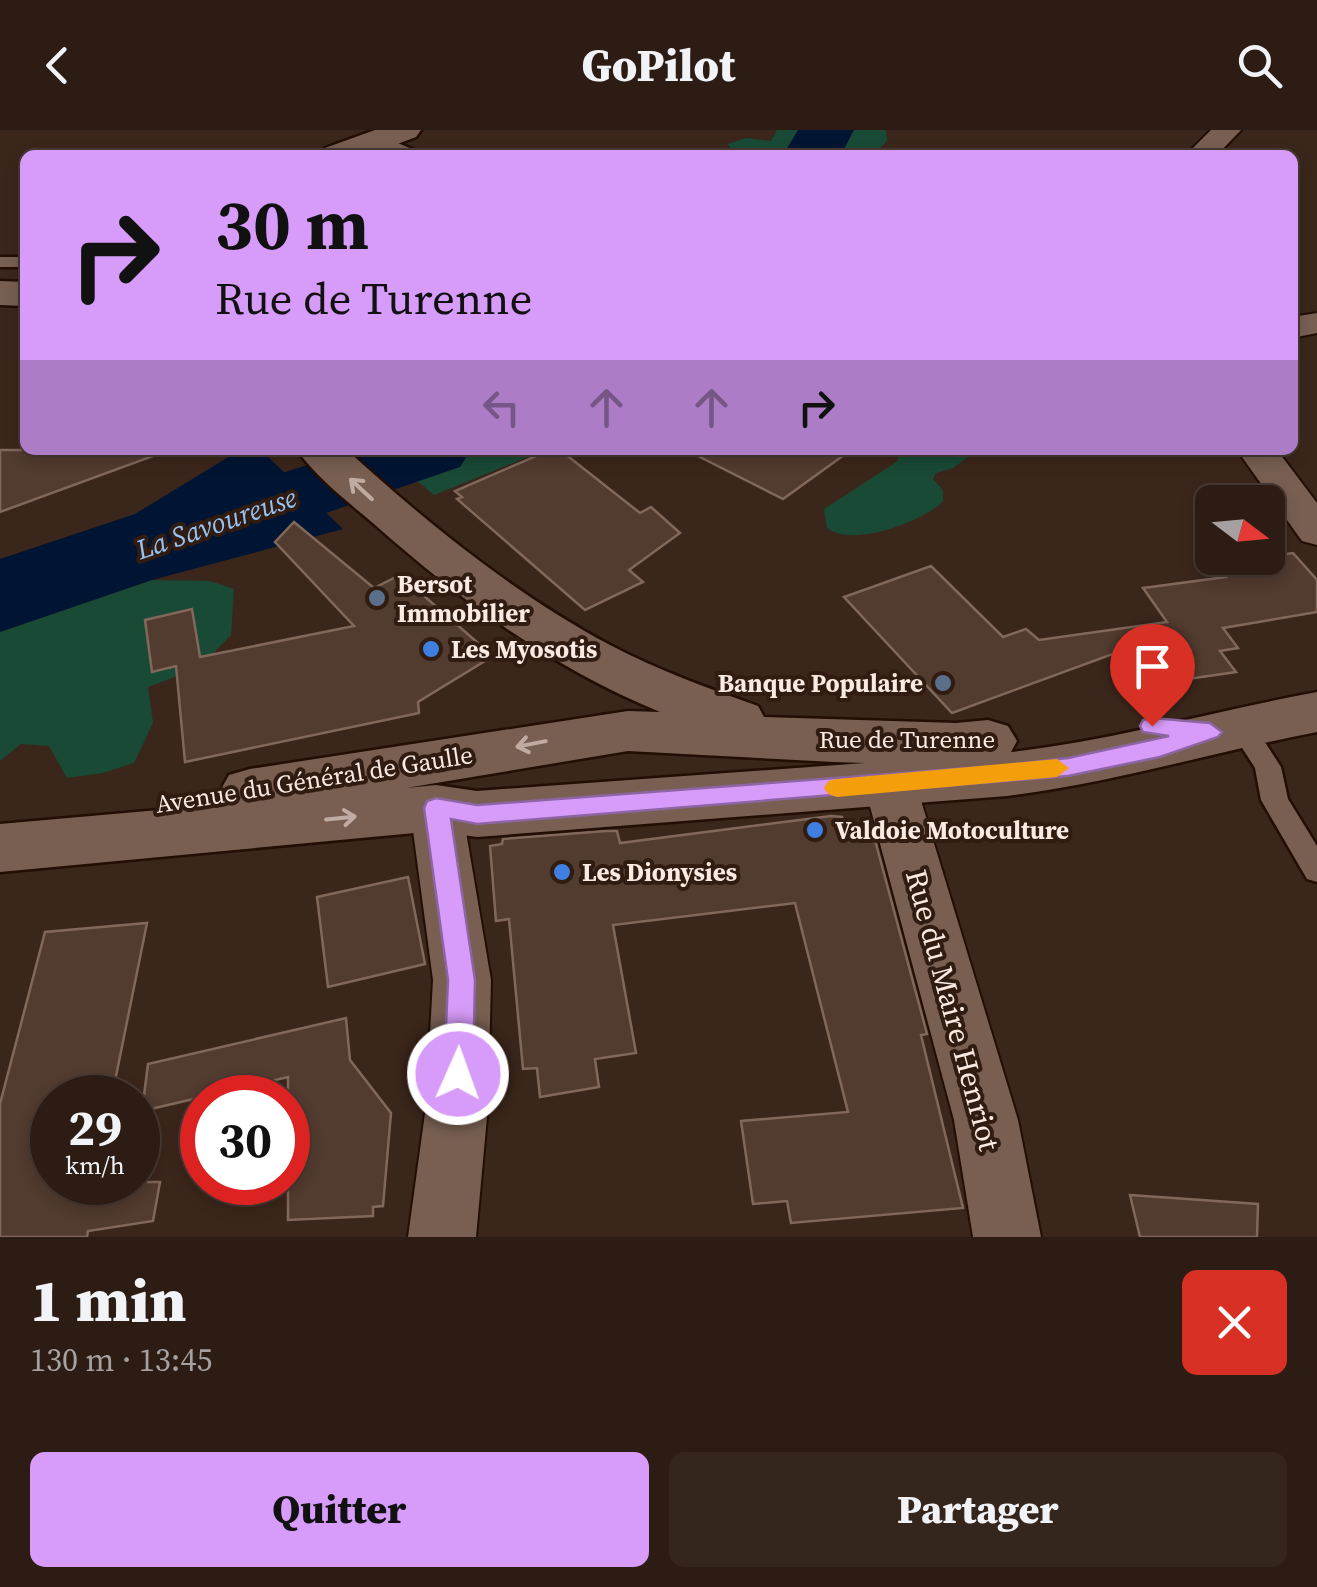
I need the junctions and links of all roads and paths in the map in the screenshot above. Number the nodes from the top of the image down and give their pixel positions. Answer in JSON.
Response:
{"nodes":[{"id":1,"x":1227,"y":130,"type":"edge"},
{"id":2,"x":392,"y":135,"type":"edge"},
{"id":3,"x":351,"y":150,"type":"edge"},
{"id":4,"x":1205,"y":150,"type":"edge"},
{"id":5,"x":325,"y":455,"type":"edge"},
{"id":6,"x":1261,"y":455,"type":"edge"},
{"id":7,"x":1317,"y":532,"type":"edge"},
{"id":8,"x":633,"y":706,"type":"junction"},
{"id":9,"x":1317,"y":712,"type":"edge"},
{"id":10,"x":1226,"y":729,"type":"junction"},
{"id":11,"x":782,"y":736,"type":"joint"},
{"id":12,"x":890,"y":784,"type":"junction"},
{"id":13,"x":436,"y":808,"type":"junction"},
{"id":14,"x":0,"y":827,"type":"edge"},
{"id":15,"x":0,"y":848,"type":"edge"},
{"id":16,"x":1317,"y":871,"type":"edge"},
{"id":17,"x":442,"y":1237,"type":"edge"},
{"id":18,"x":1008,"y":1237,"type":"edge"}],
"edges":[{"from":1,"to":4,"type":"street"},
{"from":2,"to":3,"type":"main road"},
{"from":8,"to":5,"type":"main road","one_way":true},
{"from":6,"to":7,"type":"street"},
{"from":8,"to":11,"type":"main road","name":"Avenue du Général de Gaulle"},
{"from":8,"to":13,"type":"main road"},
{"from":8,"to":14,"type":"main road","name":"Avenue du Général de Gaulle","one_way":true},
{"from":9,"to":10,"type":"main road","name":"Rue de Turenne"},
{"from":10,"to":11,"type":"main road","name":"Rue de Turenne"},
{"from":10,"to":12,"type":"main road","name":"Rue de Turenne"},
{"from":10,"to":16,"type":"lane"},
{"from":12,"to":13,"type":"main road","name":"Rue de Turenne"},
{"from":12,"to":18,"type":"street","name":"Rue du Maire Henriot"},
{"from":15,"to":13,"type":"main road","name":"Avenue du Général de Gaulle","one_way":true},
{"from":13,"to":17,"type":"street"}]}
